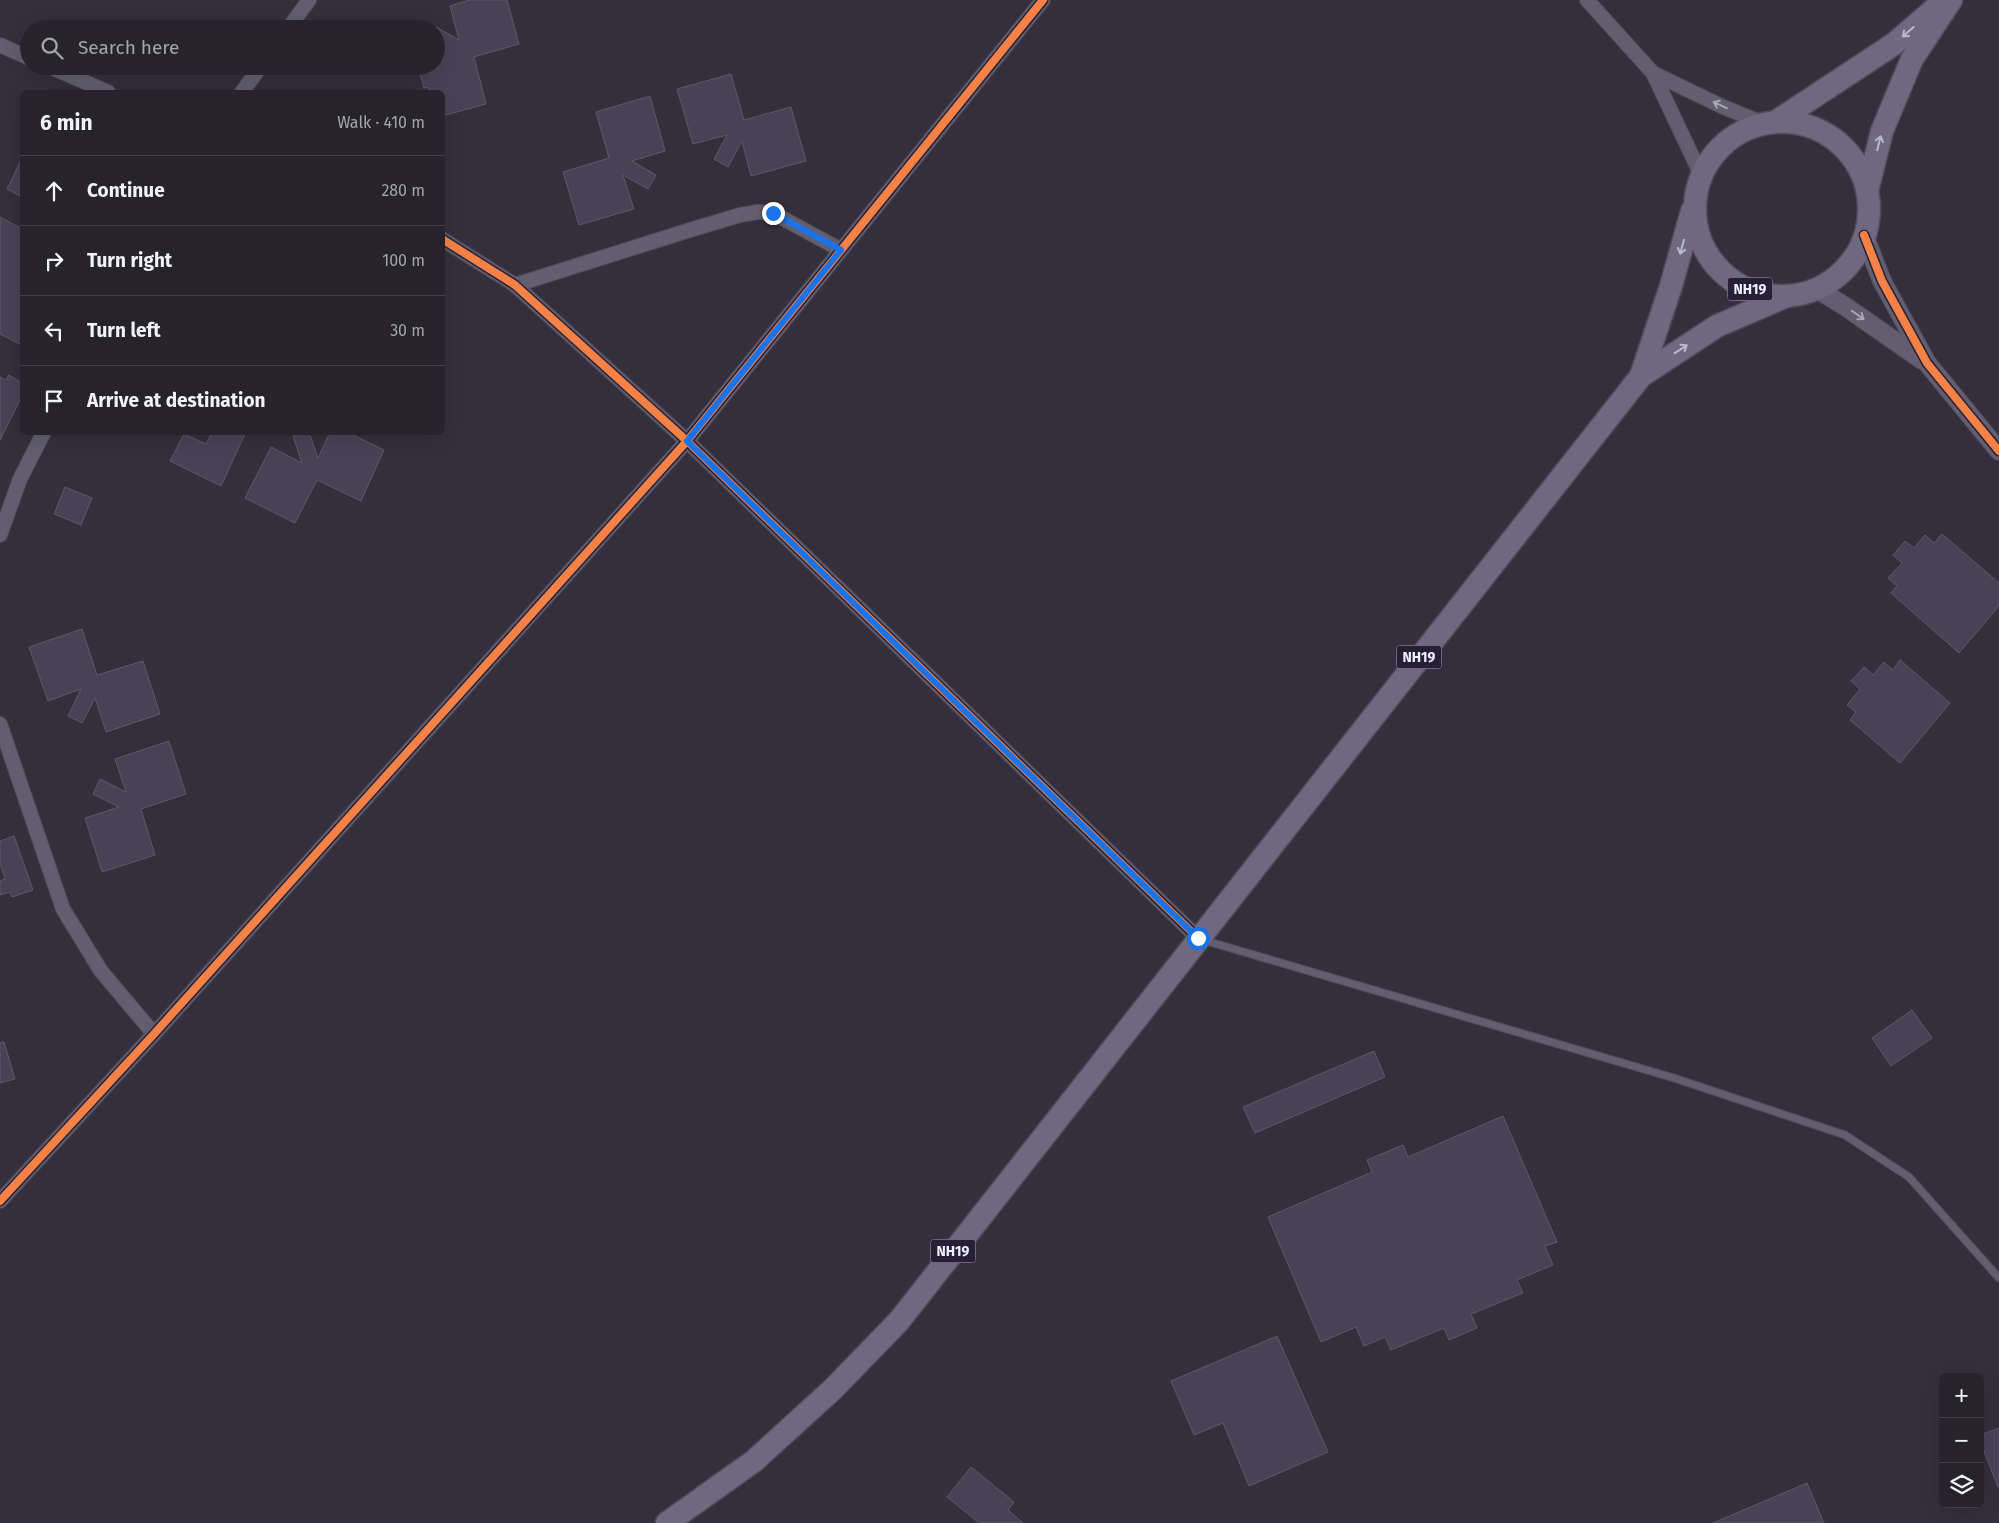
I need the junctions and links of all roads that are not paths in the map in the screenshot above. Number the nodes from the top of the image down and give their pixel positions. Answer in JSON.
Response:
{"nodes":[{"id":1,"x":309,"y":0,"type":"edge"},
{"id":2,"x":1043,"y":0,"type":"edge"},
{"id":3,"x":1587,"y":0,"type":"edge"},
{"id":4,"x":1945,"y":0,"type":"edge"},
{"id":5,"x":1951,"y":0,"type":"edge"},
{"id":6,"x":295,"y":20,"type":"edge"},
{"id":7,"x":0,"y":45,"type":"edge"},
{"id":8,"x":20,"y":54,"type":"edge"},
{"id":9,"x":1653,"y":73,"type":"junction"},
{"id":10,"x":69,"y":75,"type":"edge"},
{"id":11,"x":254,"y":75,"type":"edge"},
{"id":12,"x":103,"y":90,"type":"edge"},
{"id":13,"x":243,"y":90,"type":"edge"},
{"id":14,"x":1772,"y":122,"type":"junction"},
{"id":15,"x":1703,"y":179,"type":"junction"},
{"id":16,"x":1867,"y":190,"type":"junction"},
{"id":17,"x":1695,"y":200,"type":"junction"},
{"id":18,"x":1864,"y":235,"type":"junction"},
{"id":19,"x":445,"y":241,"type":"edge"},
{"id":20,"x":841,"y":250,"type":"junction"},
{"id":21,"x":515,"y":285,"type":"junction"},
{"id":22,"x":1817,"y":289,"type":"junction"},
{"id":23,"x":1787,"y":296,"type":"junction"},
{"id":24,"x":1927,"y":364,"type":"junction"},
{"id":25,"x":1641,"y":376,"type":"junction"},
{"id":26,"x":42,"y":435,"type":"edge"},
{"id":27,"x":687,"y":441,"type":"junction"},
{"id":28,"x":1999,"y":452,"type":"edge"},
{"id":29,"x":0,"y":535,"type":"edge"},
{"id":30,"x":0,"y":724,"type":"edge"},
{"id":31,"x":1198,"y":938,"type":"junction"},
{"id":32,"x":154,"y":1034,"type":"junction"},
{"id":33,"x":0,"y":1201,"type":"edge"},
{"id":34,"x":1999,"y":1278,"type":"edge"},
{"id":35,"x":666,"y":1523,"type":"edge"}],
"edges":[{"from":1,"to":6,"type":"street"},
{"from":2,"to":20,"type":"street"},
{"from":3,"to":9,"type":"street"},
{"from":4,"to":14,"type":"highway","number":"NH19","one_way":true},
{"from":16,"to":5,"type":"highway","number":"NH19","one_way":true},
{"from":7,"to":8,"type":"street"},
{"from":14,"to":9,"type":"street","one_way":true},
{"from":9,"to":15,"type":"street"},
{"from":10,"to":12,"type":"street"},
{"from":11,"to":13,"type":"street"},
{"from":14,"to":15,"type":"highway","number":"NH19"},
{"from":14,"to":16,"type":"highway","number":"NH19"},
{"from":15,"to":17,"type":"highway","number":"NH19"},
{"from":16,"to":18,"type":"highway","number":"NH19"},
{"from":17,"to":23,"type":"highway","number":"NH19"},
{"from":17,"to":25,"type":"highway","number":"NH19","one_way":true},
{"from":18,"to":22,"type":"highway","number":"NH19"},
{"from":18,"to":24,"type":"street"},
{"from":19,"to":21,"type":"street"},
{"from":20,"to":21,"type":"street"},
{"from":20,"to":27,"type":"street"},
{"from":21,"to":27,"type":"street"},
{"from":22,"to":23,"type":"highway","number":"NH19"},
{"from":22,"to":24,"type":"street","one_way":true},
{"from":25,"to":23,"type":"highway","number":"NH19","one_way":true},
{"from":24,"to":28,"type":"street"},
{"from":25,"to":31,"type":"highway","number":"NH19"},
{"from":26,"to":29,"type":"street"},
{"from":27,"to":31,"type":"street"},
{"from":27,"to":32,"type":"street"},
{"from":30,"to":32,"type":"street"},
{"from":31,"to":34,"type":"lane"},
{"from":31,"to":35,"type":"highway","number":"NH19"},
{"from":32,"to":33,"type":"street"}]}
